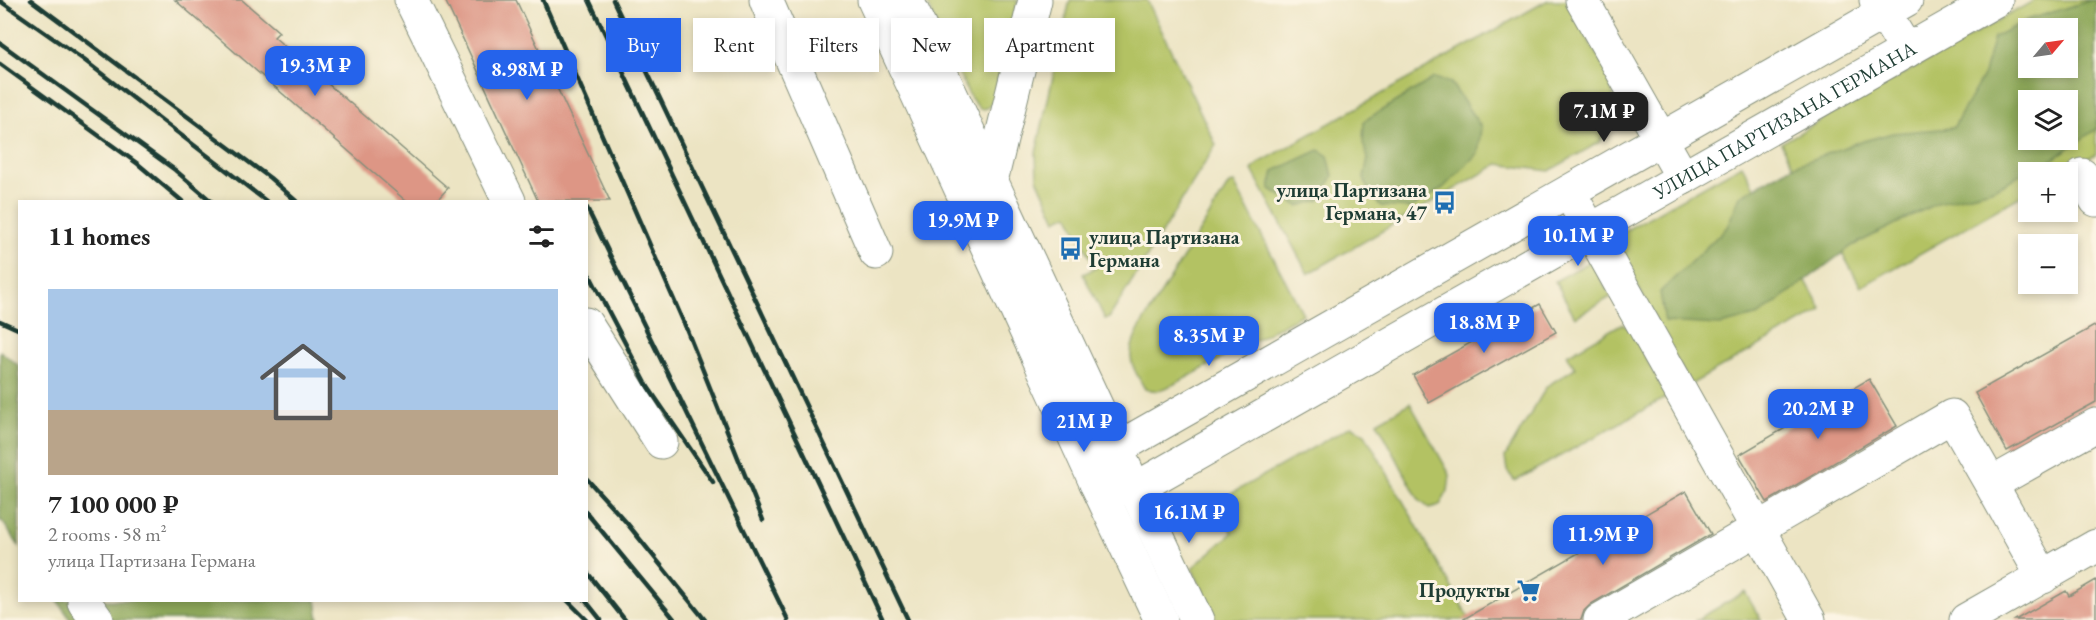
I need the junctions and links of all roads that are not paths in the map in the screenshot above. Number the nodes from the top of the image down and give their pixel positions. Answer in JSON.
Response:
{"nodes":[{"id":1,"x":411,"y":0,"type":"edge"},
{"id":2,"x":766,"y":0,"type":"edge"},
{"id":3,"x":874,"y":0,"type":"edge"},
{"id":4,"x":907,"y":0,"type":"edge"},
{"id":5,"x":1035,"y":0,"type":"edge"},
{"id":6,"x":1582,"y":0,"type":"edge"},
{"id":7,"x":1996,"y":0,"type":"edge"},
{"id":8,"x":1889,"y":4,"type":"edge"},
{"id":9,"x":1906,"y":51,"type":"junction"},
{"id":10,"x":1661,"y":140,"type":"junction"},
{"id":11,"x":1683,"y":178,"type":"junction"},
{"id":12,"x":991,"y":182,"type":"junction"},
{"id":13,"x":1569,"y":192,"type":"junction"},
{"id":14,"x":509,"y":200,"type":"edge"},
{"id":15,"x":1591,"y":230,"type":"junction"},
{"id":16,"x":876,"y":253,"type":"dead end"},
{"id":17,"x":588,"y":327,"type":"edge"},
{"id":18,"x":2096,"y":425,"type":"edge"},
{"id":19,"x":661,"y":442,"type":"dead end"},
{"id":20,"x":1116,"y":449,"type":"junction"},
{"id":21,"x":1096,"y":483,"type":"junction"},
{"id":22,"x":1991,"y":484,"type":"junction"},
{"id":23,"x":1135,"y":489,"type":"junction"},
{"id":24,"x":1758,"y":529,"type":"junction"},
{"id":25,"x":2096,"y":546,"type":"edge"},
{"id":26,"x":2043,"y":577,"type":"junction"},
{"id":27,"x":1161,"y":620,"type":"edge"},
{"id":28,"x":1197,"y":620,"type":"edge"},
{"id":29,"x":1600,"y":620,"type":"edge"},
{"id":30,"x":1809,"y":620,"type":"edge"},
{"id":31,"x":1966,"y":620,"type":"edge"}],
"edges":[{"from":1,"to":14,"type":"main road"},
{"from":2,"to":16,"type":"main road"},
{"from":3,"to":21,"type":"main road"},
{"from":4,"to":12,"type":"main road"},
{"from":5,"to":12,"type":"main road"},
{"from":6,"to":10,"type":"main road"},
{"from":7,"to":9,"type":"main road","name":"УЛИЦА ПАРТИЗАНА ГЕРМАНА"},
{"from":8,"to":9,"type":"main road"},
{"from":8,"to":10,"type":"main road"},
{"from":9,"to":11,"type":"main road","name":"УЛИЦА ПАРТИЗАНА ГЕРМАНА"},
{"from":10,"to":11,"type":"main road"},
{"from":10,"to":13,"type":"main road"},
{"from":11,"to":15,"type":"main road","name":"УЛИЦА ПАРТИЗАНА ГЕРМАНА"},
{"from":12,"to":20,"type":"main road"},
{"from":13,"to":15,"type":"main road"},
{"from":13,"to":20,"type":"main road"},
{"from":15,"to":23,"type":"main road","name":"УЛИЦА ПАРТИЗАНА ГЕРМАНА"},
{"from":15,"to":24,"type":"main road"},
{"from":17,"to":19,"type":"main road"},
{"from":18,"to":22,"type":"main road"},
{"from":20,"to":21,"type":"main road"},
{"from":20,"to":23,"type":"main road"},
{"from":21,"to":23,"type":"main road"},
{"from":21,"to":27,"type":"main road"},
{"from":22,"to":24,"type":"main road"},
{"from":22,"to":26,"type":"main road"},
{"from":23,"to":28,"type":"main road"},
{"from":24,"to":29,"type":"main road"},
{"from":24,"to":30,"type":"main road"},
{"from":25,"to":26,"type":"main road"},
{"from":26,"to":31,"type":"main road"}]}
